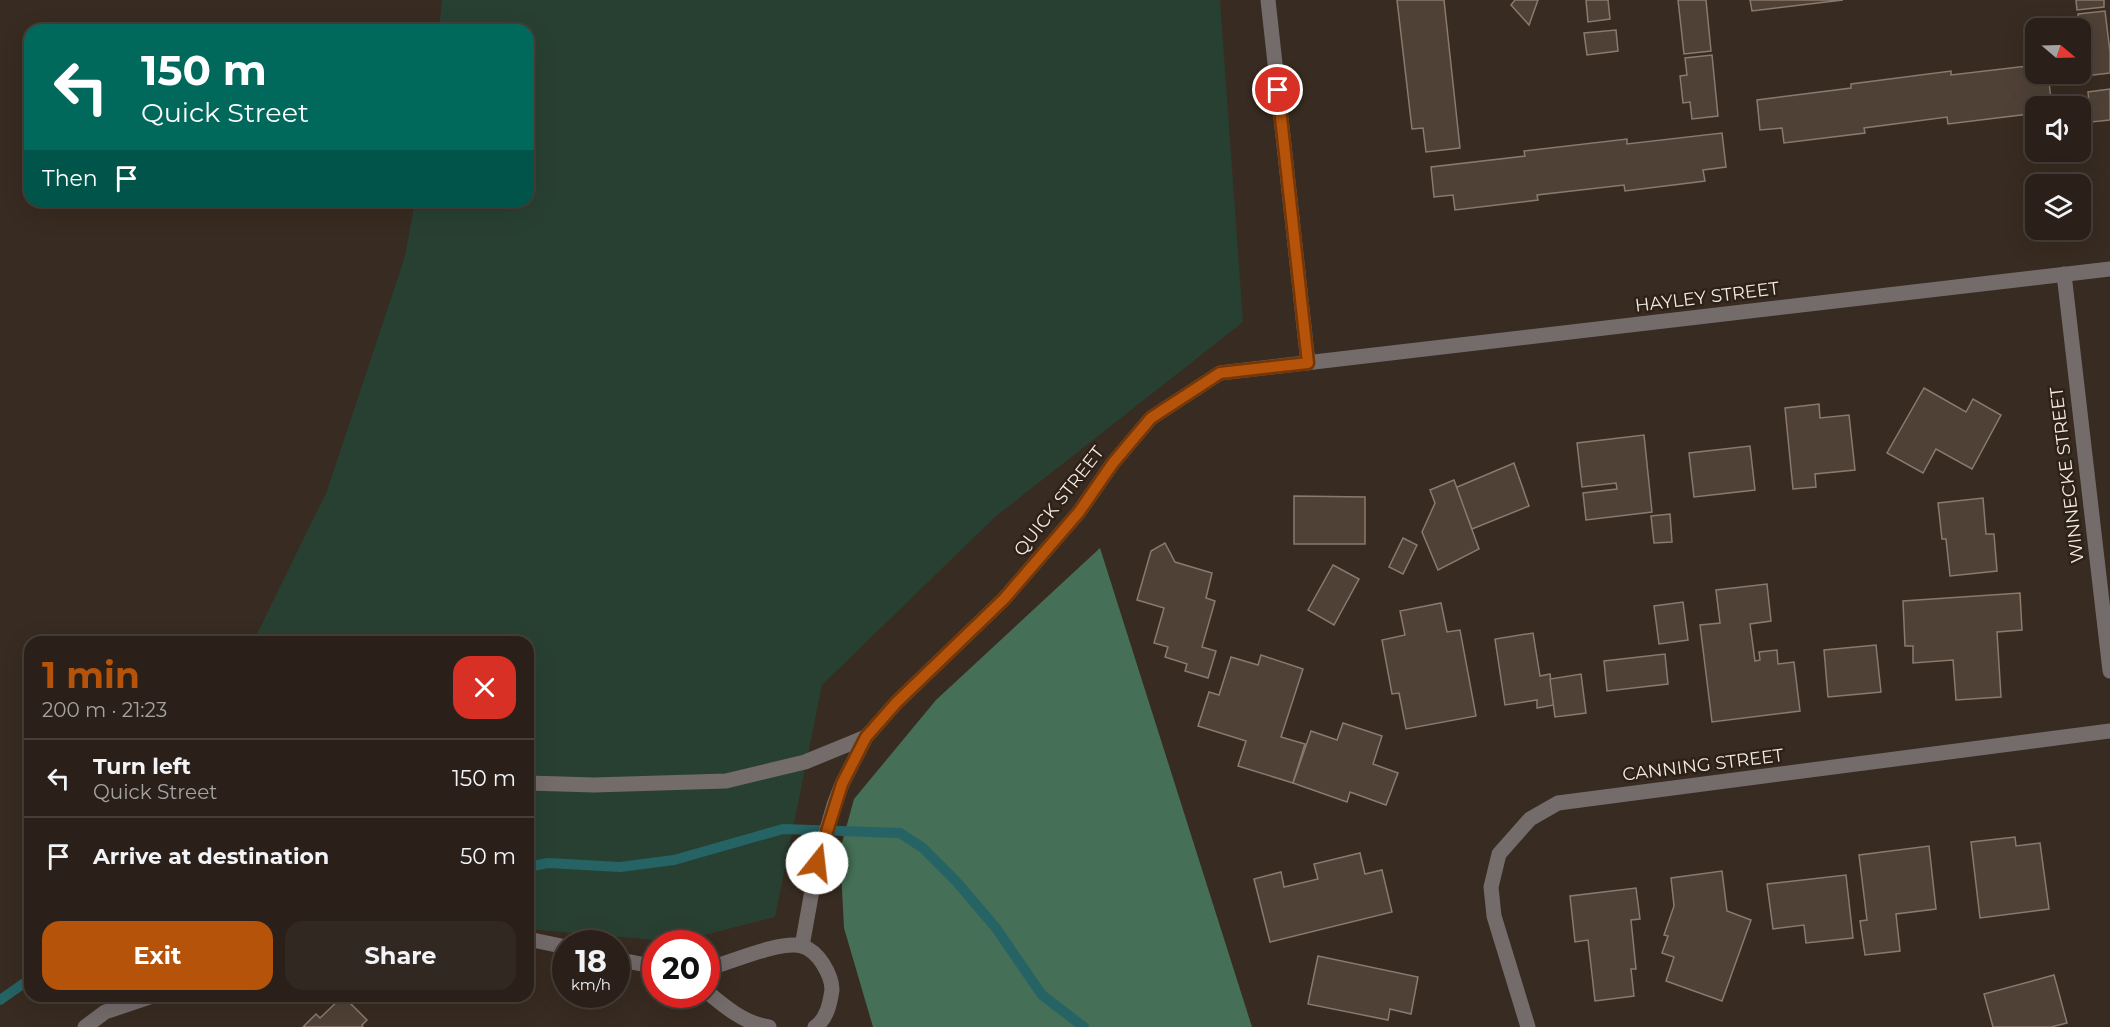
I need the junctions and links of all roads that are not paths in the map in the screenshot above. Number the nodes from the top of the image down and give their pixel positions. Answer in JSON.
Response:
{"nodes":[{"id":1,"x":1268,"y":0,"type":"edge"},
{"id":2,"x":2110,"y":269,"type":"edge"},
{"id":3,"x":2064,"y":274,"type":"junction"},
{"id":4,"x":1308,"y":363,"type":"junction"},
{"id":5,"x":2110,"y":671,"type":"edge"},
{"id":6,"x":2110,"y":731,"type":"edge"},
{"id":7,"x":866,"y":737,"type":"junction"},
{"id":8,"x":534,"y":783,"type":"edge"},
{"id":9,"x":534,"y":940,"type":"edge"},
{"id":10,"x":552,"y":944,"type":"edge"},
{"id":11,"x":802,"y":946,"type":"junction"},
{"id":12,"x":720,"y":965,"type":"edge"},
{"id":13,"x":135,"y":1002,"type":"edge"},
{"id":14,"x":720,"y":1002,"type":"edge"},
{"id":15,"x":85,"y":1027,"type":"edge"},
{"id":16,"x":769,"y":1027,"type":"edge"},
{"id":17,"x":815,"y":1027,"type":"edge"},
{"id":18,"x":1528,"y":1027,"type":"edge"}],
"edges":[{"from":1,"to":4,"type":"street"},
{"from":2,"to":3,"type":"street","name":"HAYLEY STREET"},
{"from":3,"to":4,"type":"street","name":"HAYLEY STREET"},
{"from":3,"to":5,"type":"street","name":"WINNECKE STREET"},
{"from":4,"to":7,"type":"street","name":"QUICK STREET"},
{"from":6,"to":18,"type":"street","name":"CANNING STREET"},
{"from":7,"to":8,"type":"street"},
{"from":7,"to":11,"type":"street","name":"QUICK STREET"},
{"from":9,"to":10,"type":"street"},
{"from":11,"to":12,"type":"street"},
{"from":11,"to":17,"type":"street"},
{"from":13,"to":15,"type":"street"},
{"from":14,"to":16,"type":"street"}]}
